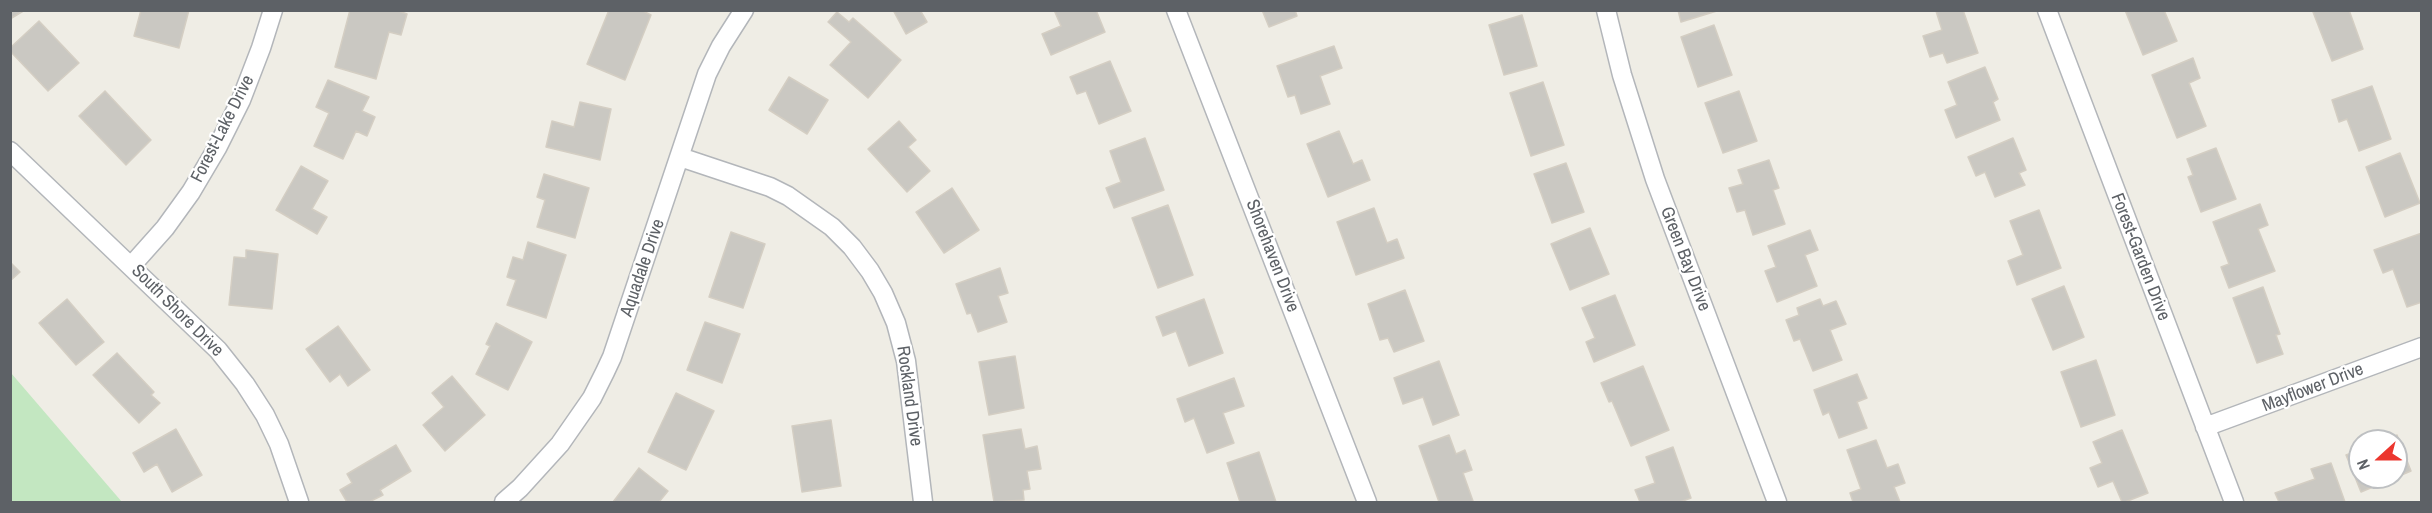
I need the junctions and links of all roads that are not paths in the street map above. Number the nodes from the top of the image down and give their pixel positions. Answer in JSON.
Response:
{"nodes":[{"id":1,"x":273,"y":10,"type":"edge"},
{"id":2,"x":744,"y":10,"type":"edge"},
{"id":3,"x":1176,"y":10,"type":"edge"},
{"id":4,"x":1606,"y":10,"type":"edge"},
{"id":5,"x":2047,"y":10,"type":"edge"},
{"id":6,"x":10,"y":151,"type":"edge"},
{"id":7,"x":680,"y":157,"type":"junction"},
{"id":8,"x":132,"y":265,"type":"junction"},
{"id":9,"x":2421,"y":347,"type":"edge"},
{"id":10,"x":2205,"y":427,"type":"junction"},
{"id":11,"x":299,"y":502,"type":"edge"},
{"id":12,"x":504,"y":502,"type":"edge"},
{"id":13,"x":923,"y":502,"type":"edge"},
{"id":14,"x":1366,"y":502,"type":"edge"},
{"id":15,"x":1777,"y":502,"type":"edge"},
{"id":16,"x":2234,"y":502,"type":"edge"}],
"edges":[{"from":1,"to":8,"type":"street","name":"Forest-Lake Drive"},
{"from":2,"to":7,"type":"street","name":"Aquadale Drive"},
{"from":3,"to":14,"type":"street","name":"Shorehaven Drive"},
{"from":4,"to":15,"type":"street","name":"Green Bay Drive"},
{"from":5,"to":10,"type":"street","name":"Forest-Garden Drive"},
{"from":6,"to":8,"type":"street","name":"South Shore Drive"},
{"from":7,"to":12,"type":"street","name":"Aquadale Drive"},
{"from":7,"to":13,"type":"street","name":"Rockland Drive"},
{"from":8,"to":11,"type":"street","name":"South Shore Drive"},
{"from":9,"to":10,"type":"street","name":"Mayflower Drive"},
{"from":10,"to":16,"type":"street","name":"Forest-Garden Drive"}]}
